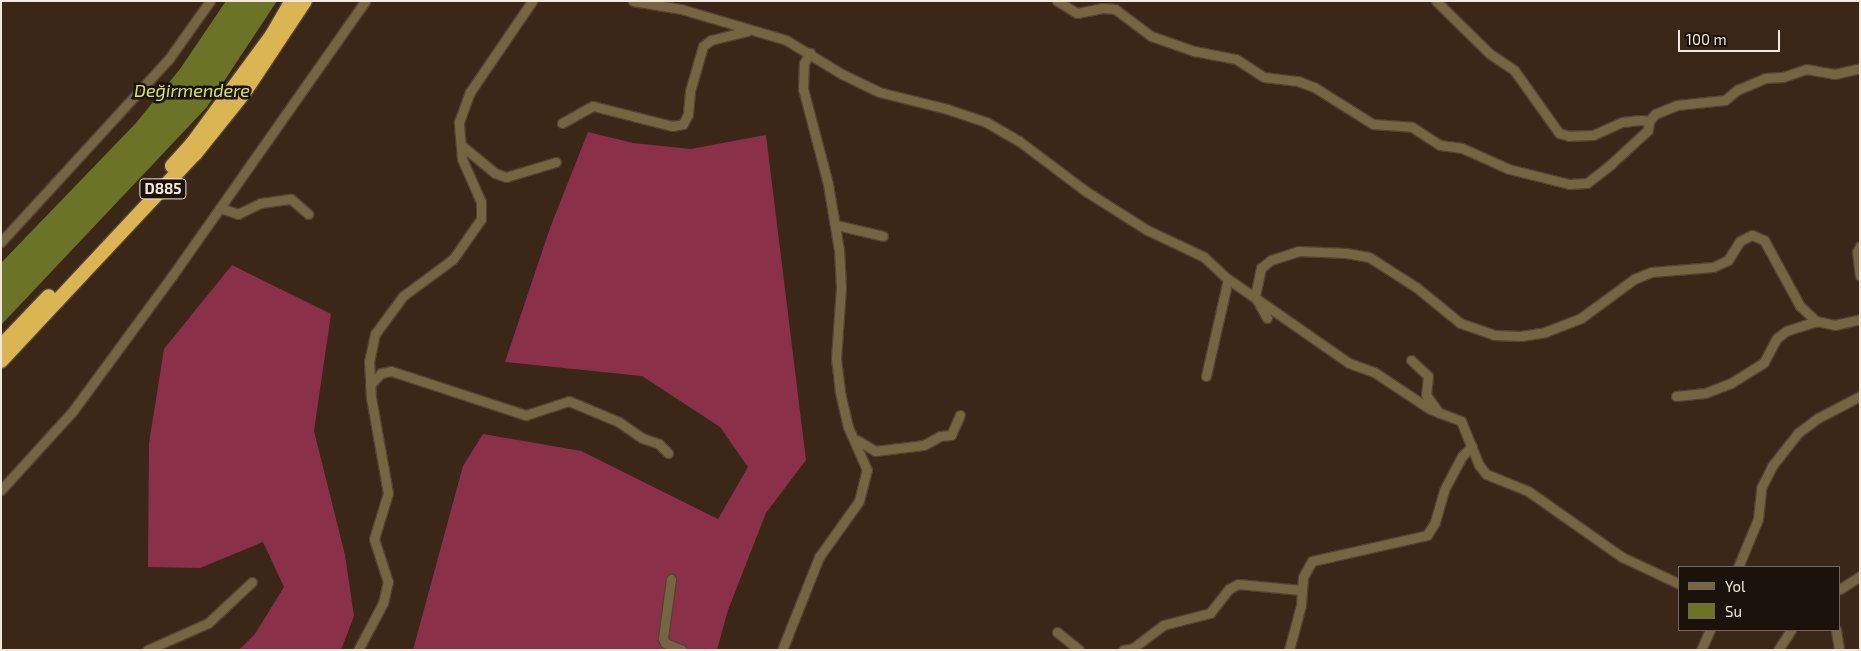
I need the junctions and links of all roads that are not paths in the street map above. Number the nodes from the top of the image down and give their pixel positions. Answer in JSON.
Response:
{"nodes":[{"id":1,"x":210,"y":1,"type":"edge"},
{"id":2,"x":292,"y":1,"type":"edge"},
{"id":3,"x":305,"y":1,"type":"edge"},
{"id":4,"x":365,"y":1,"type":"edge"},
{"id":5,"x":532,"y":1,"type":"edge"},
{"id":6,"x":633,"y":1,"type":"edge"},
{"id":7,"x":1057,"y":1,"type":"edge"},
{"id":8,"x":1436,"y":1,"type":"edge"},
{"id":9,"x":751,"y":30,"type":"junction"},
{"id":10,"x":810,"y":53,"type":"junction"},
{"id":11,"x":1860,"y":68,"type":"edge"},
{"id":12,"x":1649,"y":121,"type":"junction"},
{"id":13,"x":562,"y":123,"type":"dead end"},
{"id":14,"x":461,"y":145,"type":"junction"},
{"id":15,"x":556,"y":162,"type":"dead end"},
{"id":16,"x":220,"y":208,"type":"junction"},
{"id":17,"x":308,"y":214,"type":"dead end"},
{"id":18,"x":836,"y":225,"type":"junction"},
{"id":19,"x":883,"y":236,"type":"dead end"},
{"id":20,"x":1,"y":242,"type":"edge"},
{"id":21,"x":1860,"y":246,"type":"edge"},
{"id":22,"x":1860,"y":276,"type":"edge"},
{"id":23,"x":1228,"y":279,"type":"junction"},
{"id":24,"x":1254,"y":296,"type":"junction"},
{"id":25,"x":1268,"y":318,"type":"dead end"},
{"id":26,"x":1860,"y":319,"type":"edge"},
{"id":27,"x":1816,"y":321,"type":"junction"},
{"id":28,"x":1,"y":346,"type":"edge"},
{"id":29,"x":1411,"y":360,"type":"dead end"},
{"id":30,"x":1,"y":361,"type":"edge"},
{"id":31,"x":1206,"y":376,"type":"dead end"},
{"id":32,"x":370,"y":385,"type":"junction"},
{"id":33,"x":1676,"y":396,"type":"dead end"},
{"id":34,"x":1860,"y":396,"type":"edge"},
{"id":35,"x":1440,"y":413,"type":"junction"},
{"id":36,"x":960,"y":415,"type":"dead end"},
{"id":37,"x":852,"y":437,"type":"junction"},
{"id":38,"x":1472,"y":446,"type":"junction"},
{"id":39,"x":668,"y":453,"type":"dead end"},
{"id":40,"x":1,"y":490,"type":"edge"},
{"id":41,"x":1738,"y":566,"type":"edge"},
{"id":42,"x":1860,"y":576,"type":"edge"},
{"id":43,"x":671,"y":578,"type":"dead end"},
{"id":44,"x":252,"y":582,"type":"dead end"},
{"id":45,"x":1678,"y":583,"type":"edge"},
{"id":46,"x":1841,"y":588,"type":"edge"},
{"id":47,"x":1301,"y":590,"type":"junction"},
{"id":48,"x":1710,"y":631,"type":"edge"},
{"id":49,"x":1790,"y":631,"type":"edge"},
{"id":50,"x":1836,"y":631,"type":"edge"},
{"id":51,"x":1057,"y":632,"type":"dead end"},
{"id":52,"x":1130,"y":649,"type":"edge"},
{"id":53,"x":147,"y":650,"type":"edge"},
{"id":54,"x":358,"y":650,"type":"edge"},
{"id":55,"x":682,"y":650,"type":"edge"},
{"id":56,"x":782,"y":650,"type":"edge"},
{"id":57,"x":1079,"y":650,"type":"edge"},
{"id":58,"x":1289,"y":650,"type":"edge"},
{"id":59,"x":1701,"y":650,"type":"edge"},
{"id":60,"x":1778,"y":650,"type":"edge"},
{"id":61,"x":1839,"y":650,"type":"edge"}],
"edges":[{"from":1,"to":20,"type":"street"},
{"from":2,"to":28,"type":"highway","number":"D885"},
{"from":3,"to":30,"type":"highway","number":"D885"},
{"from":4,"to":16,"type":"street"},
{"from":5,"to":14,"type":"street"},
{"from":6,"to":9,"type":"street"},
{"from":7,"to":12,"type":"street"},
{"from":8,"to":12,"type":"street"},
{"from":9,"to":10,"type":"street"},
{"from":9,"to":13,"type":"street"},
{"from":10,"to":18,"type":"street"},
{"from":10,"to":23,"type":"street"},
{"from":11,"to":12,"type":"street"},
{"from":14,"to":15,"type":"street"},
{"from":14,"to":32,"type":"street"},
{"from":16,"to":17,"type":"street"},
{"from":16,"to":40,"type":"street"},
{"from":18,"to":19,"type":"street"},
{"from":18,"to":37,"type":"street"},
{"from":21,"to":22,"type":"street"},
{"from":23,"to":24,"type":"street"},
{"from":23,"to":31,"type":"street"},
{"from":24,"to":25,"type":"street"},
{"from":24,"to":27,"type":"street"},
{"from":24,"to":35,"type":"street"},
{"from":26,"to":27,"type":"street"},
{"from":27,"to":33,"type":"street"},
{"from":29,"to":35,"type":"street"},
{"from":32,"to":39,"type":"street"},
{"from":32,"to":54,"type":"street"},
{"from":34,"to":41,"type":"street"},
{"from":35,"to":38,"type":"street"},
{"from":36,"to":37,"type":"street"},
{"from":37,"to":56,"type":"street"},
{"from":38,"to":45,"type":"street"},
{"from":38,"to":47,"type":"street"},
{"from":42,"to":46,"type":"street"},
{"from":43,"to":55,"type":"street"},
{"from":44,"to":53,"type":"street"},
{"from":47,"to":52,"type":"street"},
{"from":47,"to":58,"type":"street"},
{"from":48,"to":59,"type":"street"},
{"from":49,"to":60,"type":"street"},
{"from":50,"to":61,"type":"street"},
{"from":51,"to":57,"type":"street"}]}
